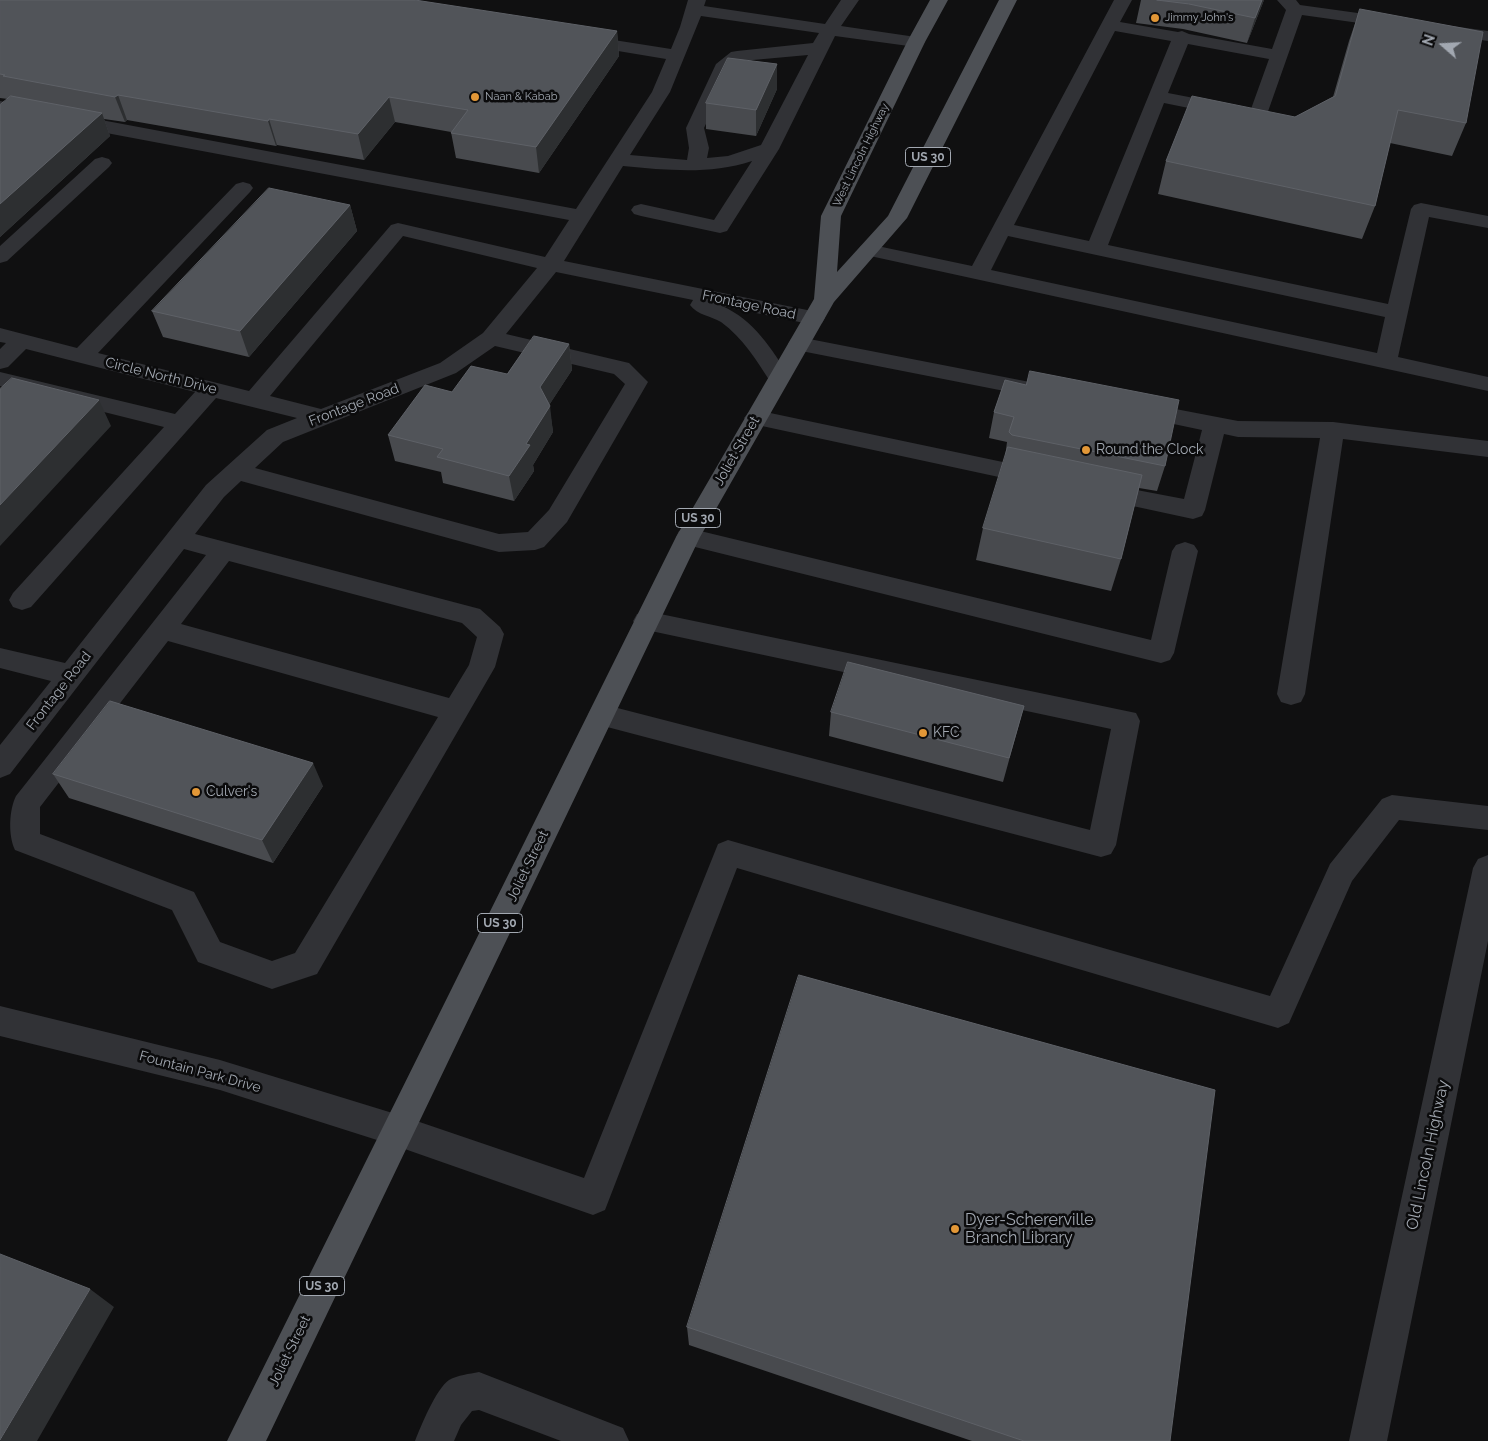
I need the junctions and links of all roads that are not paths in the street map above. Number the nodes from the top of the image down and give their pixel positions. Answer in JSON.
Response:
{"nodes":[{"id":1,"x":850,"y":0,"type":"edge"},
{"id":2,"x":940,"y":0,"type":"edge"},
{"id":3,"x":1008,"y":0,"type":"edge"},
{"id":4,"x":1124,"y":0,"type":"edge"},
{"id":5,"x":695,"y":5,"type":"edge"},
{"id":6,"x":1290,"y":5,"type":"edge"},
{"id":7,"x":1110,"y":25,"type":"junction"},
{"id":8,"x":1411,"y":25,"type":"edge"},
{"id":9,"x":1430,"y":28,"type":"edge"},
{"id":10,"x":829,"y":30,"type":"junction"},
{"id":11,"x":1182,"y":36,"type":"junction"},
{"id":12,"x":1488,"y":36,"type":"edge"},
{"id":13,"x":566,"y":38,"type":"edge"},
{"id":14,"x":916,"y":42,"type":"junction"},
{"id":15,"x":820,"y":48,"type":"junction"},
{"id":16,"x":677,"y":55,"type":"junction"},
{"id":17,"x":1279,"y":55,"type":"junction"},
{"id":18,"x":1159,"y":97,"type":"junction"},
{"id":19,"x":0,"y":107,"type":"edge"},
{"id":20,"x":769,"y":149,"type":"junction"},
{"id":21,"x":618,"y":160,"type":"junction"},
{"id":22,"x":102,"y":163,"type":"dead end"},
{"id":23,"x":696,"y":165,"type":"junction"},
{"id":24,"x":243,"y":188,"type":"dead end"},
{"id":25,"x":641,"y":210,"type":"dead end"},
{"id":26,"x":580,"y":216,"type":"junction"},
{"id":27,"x":1488,"y":222,"type":"edge"},
{"id":28,"x":1002,"y":229,"type":"junction"},
{"id":29,"x":1096,"y":249,"type":"junction"},
{"id":30,"x":868,"y":250,"type":"junction"},
{"id":31,"x":0,"y":256,"type":"edge"},
{"id":32,"x":551,"y":265,"type":"junction"},
{"id":33,"x":978,"y":274,"type":"junction"},
{"id":34,"x":663,"y":287,"type":"junction"},
{"id":35,"x":825,"y":299,"type":"junction"},
{"id":36,"x":1397,"y":313,"type":"junction"},
{"id":37,"x":814,"y":318,"type":"junction"},
{"id":38,"x":0,"y":335,"type":"edge"},
{"id":39,"x":491,"y":338,"type":"junction"},
{"id":40,"x":22,"y":340,"type":"junction"},
{"id":41,"x":799,"y":344,"type":"junction"},
{"id":42,"x":82,"y":356,"type":"junction"},
{"id":43,"x":0,"y":362,"type":"edge"},
{"id":44,"x":1386,"y":362,"type":"junction"},
{"id":45,"x":779,"y":378,"type":"junction"},
{"id":46,"x":0,"y":379,"type":"edge"},
{"id":47,"x":1488,"y":384,"type":"edge"},
{"id":48,"x":211,"y":389,"type":"junction"},
{"id":49,"x":1060,"y":395,"type":"edge"},
{"id":50,"x":254,"y":400,"type":"junction"},
{"id":51,"x":1118,"y":406,"type":"edge"},
{"id":52,"x":322,"y":417,"type":"junction"},
{"id":53,"x":756,"y":418,"type":"junction"},
{"id":54,"x":180,"y":423,"type":"junction"},
{"id":55,"x":1215,"y":425,"type":"junction"},
{"id":56,"x":1333,"y":430,"type":"junction"},
{"id":57,"x":1488,"y":449,"type":"edge"},
{"id":58,"x":236,"y":471,"type":"junction"},
{"id":59,"x":688,"y":537,"type":"junction"},
{"id":60,"x":178,"y":538,"type":"junction"},
{"id":61,"x":224,"y":550,"type":"junction"},
{"id":62,"x":1185,"y":550,"type":"dead end"},
{"id":63,"x":22,"y":600,"type":"dead end"},
{"id":64,"x":646,"y":621,"type":"junction"},
{"id":65,"x":162,"y":629,"type":"junction"},
{"id":66,"x":0,"y":658,"type":"edge"},
{"id":67,"x":71,"y":675,"type":"junction"},
{"id":68,"x":1291,"y":694,"type":"dead end"},
{"id":69,"x":456,"y":711,"type":"junction"},
{"id":70,"x":602,"y":715,"type":"junction"},
{"id":71,"x":0,"y":766,"type":"edge"},
{"id":72,"x":1488,"y":818,"type":"edge"},
{"id":73,"x":1488,"y":868,"type":"edge"},
{"id":74,"x":0,"y":1021,"type":"edge"},
{"id":75,"x":399,"y":1131,"type":"junction"},
{"id":76,"x":246,"y":1441,"type":"edge"},
{"id":77,"x":434,"y":1441,"type":"edge"},
{"id":78,"x":610,"y":1441,"type":"edge"},
{"id":79,"x":1368,"y":1441,"type":"edge"}],
"edges":[{"from":1,"to":10,"type":"street"},
{"from":2,"to":14,"type":"main road","name":"West Lincoln Highway","number":"US 30"},
{"from":3,"to":30,"type":"main road","number":"US 30"},
{"from":4,"to":7,"type":"street"},
{"from":5,"to":10,"type":"street"},
{"from":5,"to":16,"type":"street"},
{"from":6,"to":8,"type":"street"},
{"from":6,"to":17,"type":"street"},
{"from":7,"to":11,"type":"street"},
{"from":7,"to":28,"type":"street"},
{"from":9,"to":12,"type":"street"},
{"from":10,"to":14,"type":"street"},
{"from":10,"to":15,"type":"street"},
{"from":11,"to":17,"type":"street"},
{"from":11,"to":18,"type":"street"},
{"from":13,"to":16,"type":"street"},
{"from":14,"to":35,"type":"main road","name":"West Lincoln Highway","number":"US 30"},
{"from":15,"to":20,"type":"street"},
{"from":15,"to":23,"type":"street"},
{"from":16,"to":21,"type":"street"},
{"from":17,"to":18,"type":"street"},
{"from":18,"to":29,"type":"street"},
{"from":19,"to":26,"type":"street"},
{"from":20,"to":23,"type":"street"},
{"from":20,"to":25,"type":"street"},
{"from":21,"to":23,"type":"street"},
{"from":21,"to":26,"type":"street"},
{"from":22,"to":31,"type":"street"},
{"from":24,"to":42,"type":"street"},
{"from":26,"to":32,"type":"street"},
{"from":27,"to":36,"type":"street"},
{"from":28,"to":29,"type":"street"},
{"from":28,"to":33,"type":"street"},
{"from":29,"to":36,"type":"street"},
{"from":30,"to":33,"type":"street"},
{"from":30,"to":35,"type":"main road","number":"US 30"},
{"from":32,"to":34,"type":"street","name":"Frontage Road"},
{"from":32,"to":39,"type":"street","name":"Frontage Road"},
{"from":32,"to":50,"type":"street"},
{"from":33,"to":44,"type":"street"},
{"from":34,"to":37,"type":"street","name":"Frontage Road"},
{"from":34,"to":45,"type":"street"},
{"from":35,"to":37,"type":"main road","name":"Joliet Street","number":"US 30"},
{"from":36,"to":44,"type":"street"},
{"from":37,"to":41,"type":"main road","name":"Joliet Street","number":"US 30"},
{"from":38,"to":40,"type":"street","name":"Circle North Drive"},
{"from":39,"to":52,"type":"street","name":"Frontage Road"},
{"from":39,"to":58,"type":"street"},
{"from":40,"to":42,"type":"street","name":"Circle North Drive"},
{"from":40,"to":43,"type":"street"},
{"from":41,"to":45,"type":"main road","name":"Joliet Street","number":"US 30"},
{"from":41,"to":49,"type":"street"},
{"from":42,"to":48,"type":"street","name":"Circle North Drive"},
{"from":44,"to":47,"type":"street"},
{"from":45,"to":53,"type":"main road","name":"Joliet Street","number":"US 30"},
{"from":46,"to":54,"type":"street"},
{"from":48,"to":50,"type":"street","name":"Circle North Drive"},
{"from":48,"to":54,"type":"street"},
{"from":50,"to":52,"type":"street","name":"Circle North Drive"},
{"from":51,"to":55,"type":"street"},
{"from":52,"to":58,"type":"street","name":"Frontage Road"},
{"from":53,"to":55,"type":"street"},
{"from":53,"to":59,"type":"main road","name":"Joliet Street","number":"US 30"},
{"from":54,"to":63,"type":"street"},
{"from":55,"to":56,"type":"street"},
{"from":56,"to":57,"type":"street"},
{"from":56,"to":68,"type":"street"},
{"from":58,"to":60,"type":"street","name":"Frontage Road"},
{"from":59,"to":62,"type":"street"},
{"from":59,"to":64,"type":"main road","name":"Joliet Street","number":"US 30"},
{"from":60,"to":61,"type":"street"},
{"from":60,"to":67,"type":"street","name":"Frontage Road"},
{"from":61,"to":65,"type":"street"},
{"from":61,"to":69,"type":"street"},
{"from":64,"to":70,"type":"main road","name":"Joliet Street","number":"US 30"},
{"from":64,"to":70,"type":"street"},
{"from":65,"to":69,"type":"street"},
{"from":65,"to":69,"type":"street"},
{"from":66,"to":67,"type":"street"},
{"from":67,"to":71,"type":"street","name":"Frontage Road"},
{"from":70,"to":75,"type":"main road","name":"Joliet Street","number":"US 30"},
{"from":72,"to":75,"type":"street","name":"Fountain Park Drive"},
{"from":73,"to":79,"type":"street","name":"Old Lincoln Highway"},
{"from":74,"to":75,"type":"street","name":"Fountain Park Drive"},
{"from":75,"to":76,"type":"main road","name":"Joliet Street","number":"US 30"},
{"from":77,"to":78,"type":"street"}]}
